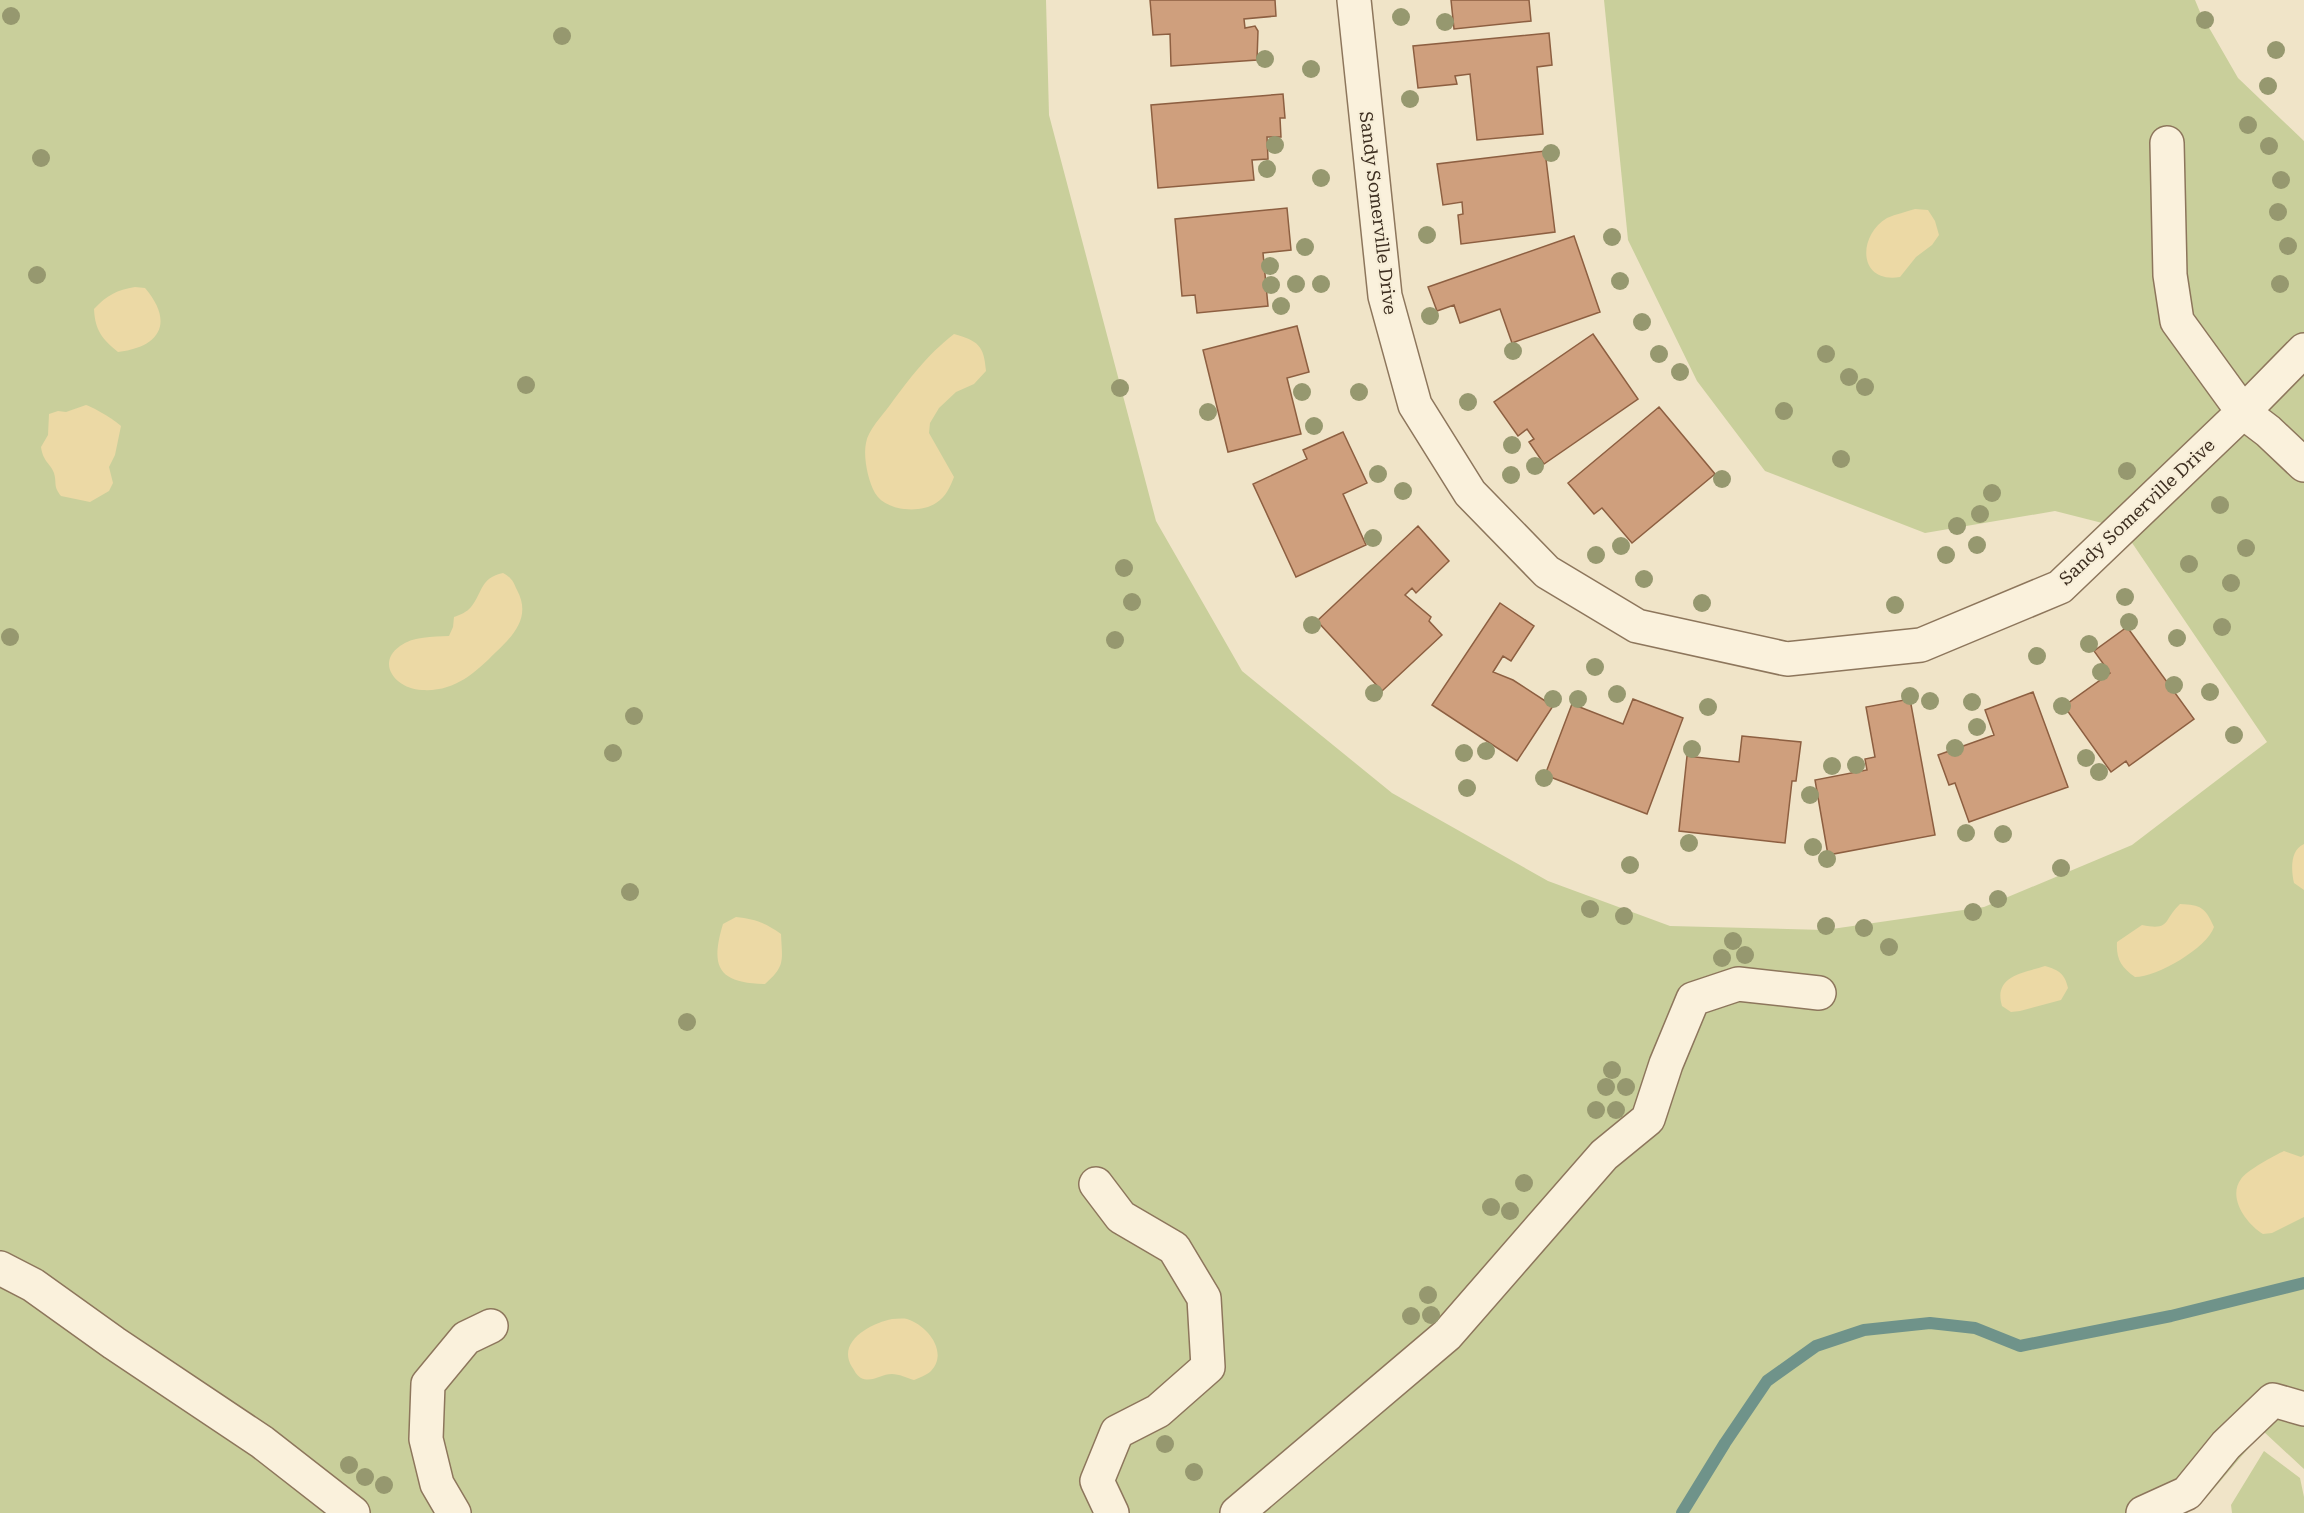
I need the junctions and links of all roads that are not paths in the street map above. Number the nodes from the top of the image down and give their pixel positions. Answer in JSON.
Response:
{"nodes":[{"id":1,"x":1354,"y":0,"type":"edge"},
{"id":2,"x":2167,"y":143,"type":"dead end"},
{"id":3,"x":2304,"y":350,"type":"edge"},
{"id":4,"x":2243,"y":412,"type":"junction"},
{"id":5,"x":2304,"y":465,"type":"edge"},
{"id":6,"x":1819,"y":993,"type":"dead end"},
{"id":7,"x":1096,"y":1184,"type":"dead end"},
{"id":8,"x":0,"y":1268,"type":"edge"},
{"id":9,"x":491,"y":1326,"type":"dead end"},
{"id":10,"x":2304,"y":1410,"type":"edge"},
{"id":11,"x":353,"y":1513,"type":"edge"},
{"id":12,"x":454,"y":1513,"type":"edge"},
{"id":13,"x":1112,"y":1513,"type":"edge"},
{"id":14,"x":1237,"y":1513,"type":"edge"},
{"id":15,"x":2143,"y":1513,"type":"edge"}],
"edges":[{"from":1,"to":4,"type":"street","name":"Sandy Somerville Drive"},
{"from":2,"to":4,"type":"street"},
{"from":3,"to":4,"type":"street","name":"Sandy Somerville Drive"},
{"from":4,"to":5,"type":"street"},
{"from":6,"to":14,"type":"street"},
{"from":7,"to":13,"type":"street"},
{"from":8,"to":11,"type":"street"},
{"from":9,"to":12,"type":"street"},
{"from":10,"to":15,"type":"street"}]}
